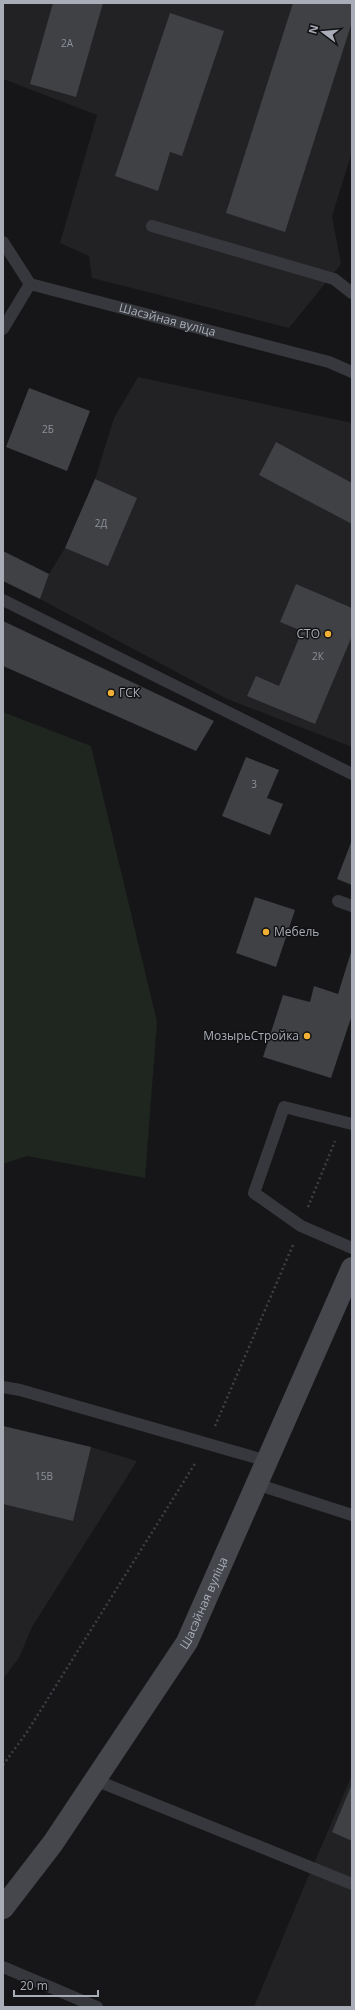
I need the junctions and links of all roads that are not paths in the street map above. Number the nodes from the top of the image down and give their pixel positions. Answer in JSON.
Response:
{"nodes":[{"id":1,"x":152,"y":226,"type":"dead end"},
{"id":2,"x":3,"y":242,"type":"edge"},
{"id":3,"x":30,"y":284,"type":"junction"},
{"id":4,"x":352,"y":293,"type":"edge"},
{"id":5,"x":3,"y":329,"type":"edge"},
{"id":6,"x":352,"y":372,"type":"edge"},
{"id":7,"x":3,"y":600,"type":"edge"},
{"id":8,"x":352,"y":774,"type":"edge"},
{"id":9,"x":338,"y":901,"type":"dead end"},
{"id":10,"x":352,"y":906,"type":"edge"},
{"id":11,"x":352,"y":1124,"type":"edge"},
{"id":12,"x":352,"y":1248,"type":"edge"},
{"id":13,"x":352,"y":1268,"type":"edge"},
{"id":14,"x":3,"y":1387,"type":"edge"},
{"id":15,"x":267,"y":1460,"type":"junction"},
{"id":16,"x":256,"y":1484,"type":"junction"},
{"id":17,"x":352,"y":1515,"type":"edge"},
{"id":18,"x":95,"y":1780,"type":"junction"},
{"id":19,"x":352,"y":1884,"type":"edge"},
{"id":20,"x":3,"y":1908,"type":"edge"},
{"id":21,"x":3,"y":1967,"type":"edge"},
{"id":22,"x":97,"y":2007,"type":"edge"}],
"edges":[{"from":1,"to":4,"type":"lane"},
{"from":2,"to":3,"type":"lane"},
{"from":3,"to":5,"type":"lane"},
{"from":3,"to":6,"type":"lane","name":"Шасэйная вуліца"},
{"from":7,"to":8,"type":"lane"},
{"from":9,"to":10,"type":"lane"},
{"from":11,"to":12,"type":"lane"},
{"from":13,"to":15,"type":"main road","name":"Шасэйная вуліца"},
{"from":14,"to":15,"type":"lane"},
{"from":15,"to":16,"type":"main road","name":"Шасэйная вуліца"},
{"from":16,"to":17,"type":"lane"},
{"from":16,"to":18,"type":"main road","name":"Шасэйная вуліца"},
{"from":18,"to":19,"type":"lane"},
{"from":18,"to":20,"type":"main road","name":"Шасэйная вуліца"},
{"from":21,"to":22,"type":"lane"}]}
